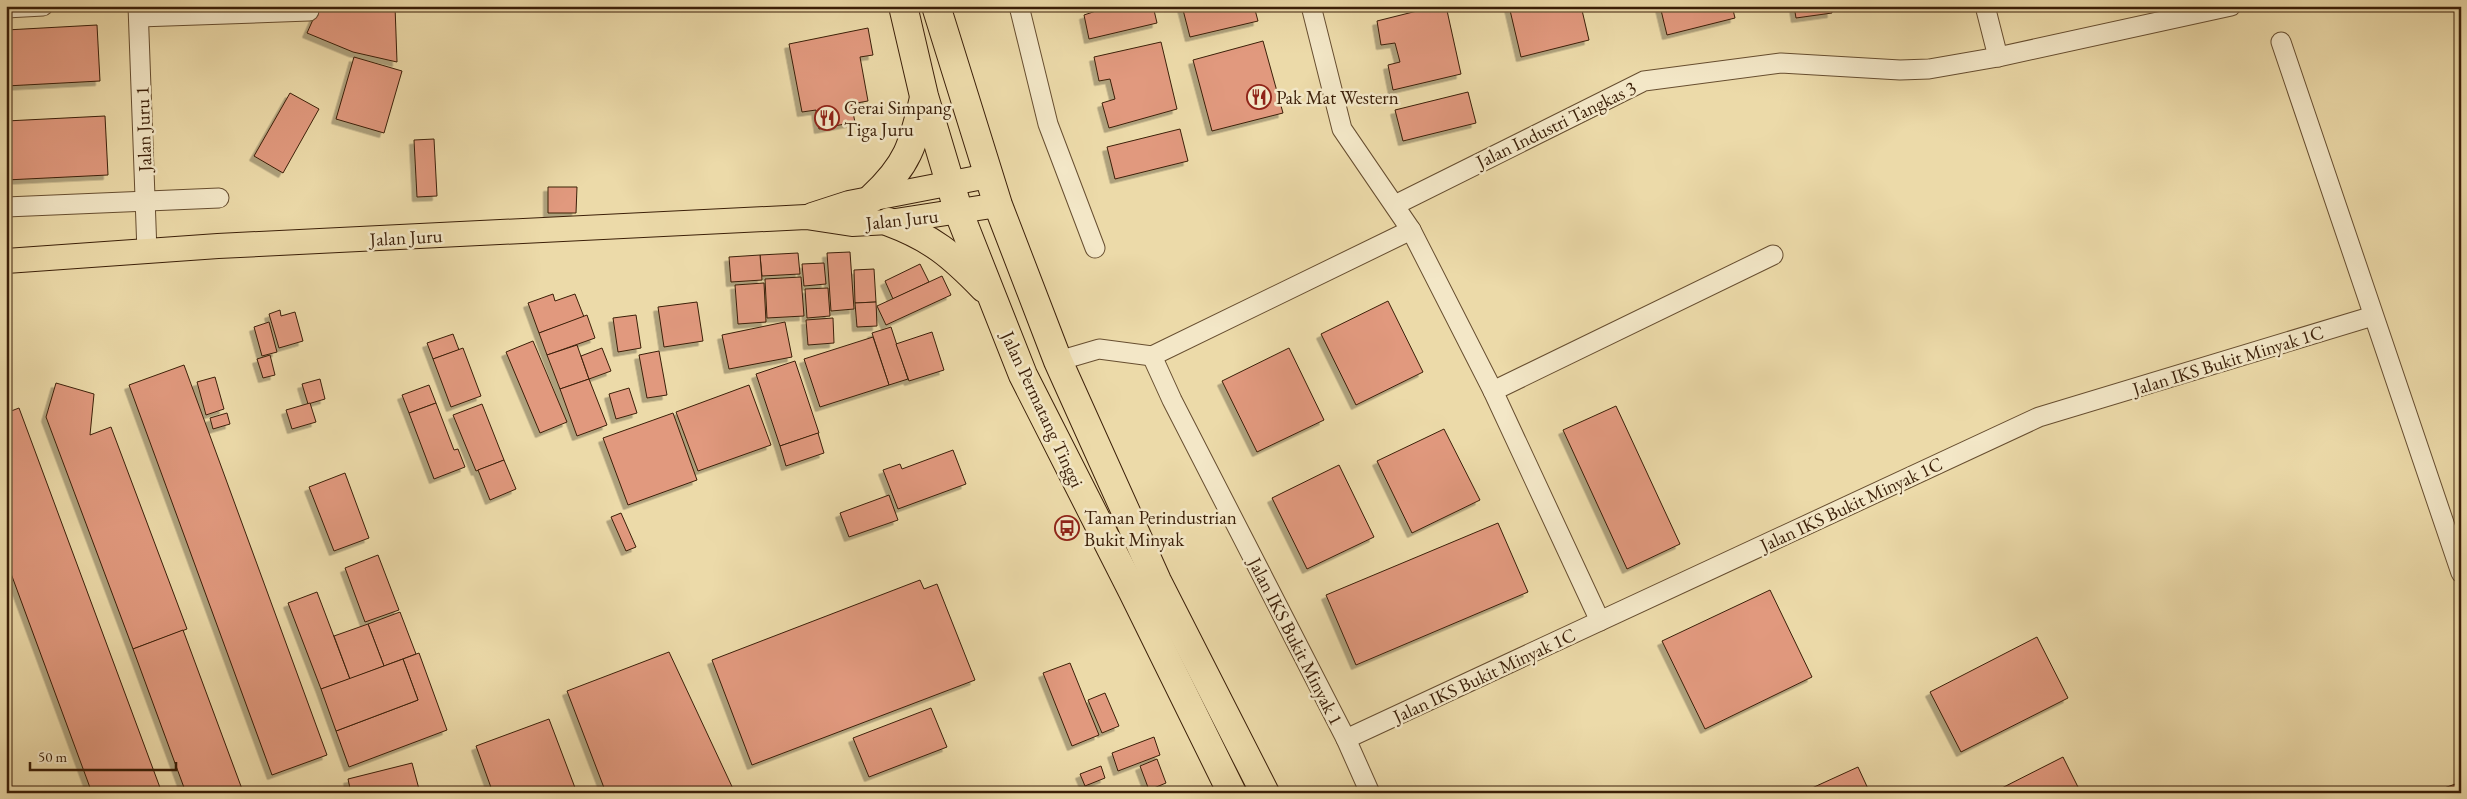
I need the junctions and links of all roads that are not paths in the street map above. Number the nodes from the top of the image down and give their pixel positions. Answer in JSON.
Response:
{"nodes":[{"id":1,"x":42,"y":6,"type":"edge"},
{"id":2,"x":903,"y":6,"type":"edge"},
{"id":3,"x":936,"y":6,"type":"edge"},
{"id":4,"x":1019,"y":6,"type":"edge"},
{"id":5,"x":1312,"y":6,"type":"edge"},
{"id":6,"x":1985,"y":6,"type":"edge"},
{"id":7,"x":2231,"y":6,"type":"edge"},
{"id":8,"x":6,"y":8,"type":"edge"},
{"id":9,"x":309,"y":10,"type":"dead end"},
{"id":10,"x":139,"y":12,"type":"edge"},
{"id":11,"x":2174,"y":14,"type":"edge"},
{"id":12,"x":2281,"y":42,"type":"dead end"},
{"id":13,"x":1998,"y":57,"type":"junction"},
{"id":14,"x":924,"y":96,"type":"junction"},
{"id":15,"x":988,"y":176,"type":"junction"},
{"id":16,"x":950,"y":185,"type":"junction"},
{"id":17,"x":219,"y":198,"type":"dead end"},
{"id":18,"x":872,"y":198,"type":"junction"},
{"id":19,"x":146,"y":201,"type":"junction"},
{"id":20,"x":998,"y":205,"type":"junction"},
{"id":21,"x":1395,"y":205,"type":"junction"},
{"id":22,"x":6,"y":207,"type":"edge"},
{"id":23,"x":959,"y":212,"type":"junction"},
{"id":24,"x":806,"y":217,"type":"junction"},
{"id":25,"x":889,"y":222,"type":"junction"},
{"id":26,"x":1410,"y":230,"type":"junction"},
{"id":27,"x":1095,"y":248,"type":"dead end"},
{"id":28,"x":147,"y":252,"type":"junction"},
{"id":29,"x":1773,"y":256,"type":"dead end"},
{"id":30,"x":6,"y":261,"type":"edge"},
{"id":31,"x":994,"y":298,"type":"junction"},
{"id":32,"x":2373,"y":316,"type":"junction"},
{"id":33,"x":1152,"y":356,"type":"junction"},
{"id":34,"x":1058,"y":361,"type":"junction"},
{"id":35,"x":1493,"y":391,"type":"junction"},
{"id":36,"x":2461,"y":573,"type":"edge"},
{"id":37,"x":1600,"y":621,"type":"junction"},
{"id":38,"x":1346,"y":739,"type":"junction"},
{"id":39,"x":1232,"y":793,"type":"edge"},
{"id":40,"x":1265,"y":793,"type":"edge"},
{"id":41,"x":1370,"y":793,"type":"edge"}],
"edges":[{"from":1,"to":8,"type":"street"},
{"from":2,"to":14,"type":"highway","name":"Jalan Permatang Tinggi"},
{"from":3,"to":15,"type":"highway","name":"Jalan Permatang Tinggi"},
{"from":4,"to":27,"type":"street"},
{"from":5,"to":21,"type":"street"},
{"from":6,"to":13,"type":"street"},
{"from":7,"to":11,"type":"street","name":"Jalan Industri Tangkas 3"},
{"from":9,"to":10,"type":"street"},
{"from":10,"to":19,"type":"street","name":"Jalan Juru 1"},
{"from":11,"to":13,"type":"street","name":"Jalan Industri Tangkas 3"},
{"from":12,"to":32,"type":"street"},
{"from":13,"to":21,"type":"street","name":"Jalan Industri Tangkas 3"},
{"from":14,"to":16,"type":"highway","name":"Jalan Permatang Tinggi"},
{"from":14,"to":18,"type":"highway"},
{"from":15,"to":16,"type":"main road","name":"Jalan Juru"},
{"from":15,"to":20,"type":"highway","name":"Jalan Permatang Tinggi"},
{"from":16,"to":18,"type":"main road","name":"Jalan Juru"},
{"from":16,"to":23,"type":"highway","name":"Jalan Permatang Tinggi"},
{"from":17,"to":19,"type":"street"},
{"from":18,"to":24,"type":"main road","name":"Jalan Juru"},
{"from":19,"to":22,"type":"street"},
{"from":19,"to":28,"type":"street","name":"Jalan Juru 1"},
{"from":20,"to":23,"type":"main road","name":"Jalan Juru"},
{"from":20,"to":34,"type":"highway","name":"Jalan Permatang Tinggi"},
{"from":21,"to":26,"type":"street"},
{"from":23,"to":25,"type":"main road","name":"Jalan Juru"},
{"from":23,"to":31,"type":"highway","name":"Jalan Permatang Tinggi"},
{"from":24,"to":25,"type":"main road","name":"Jalan Juru"},
{"from":24,"to":28,"type":"main road","name":"Jalan Juru"},
{"from":25,"to":31,"type":"highway"},
{"from":26,"to":33,"type":"street"},
{"from":26,"to":35,"type":"street"},
{"from":28,"to":30,"type":"main road","name":"Jalan Juru"},
{"from":29,"to":35,"type":"street"},
{"from":31,"to":39,"type":"highway","name":"Jalan Permatang Tinggi"},
{"from":32,"to":36,"type":"street"},
{"from":32,"to":37,"type":"street","name":"Jalan IKS Bukit Minyak 1C"},
{"from":33,"to":34,"type":"street"},
{"from":33,"to":38,"type":"street","name":"Jalan IKS Bukit Minyak 1"},
{"from":34,"to":40,"type":"highway","name":"Jalan Permatang Tinggi"},
{"from":35,"to":37,"type":"street"},
{"from":37,"to":38,"type":"street","name":"Jalan IKS Bukit Minyak 1C"},
{"from":38,"to":41,"type":"street","name":"Jalan IKS Bukit Minyak 1"}]}
